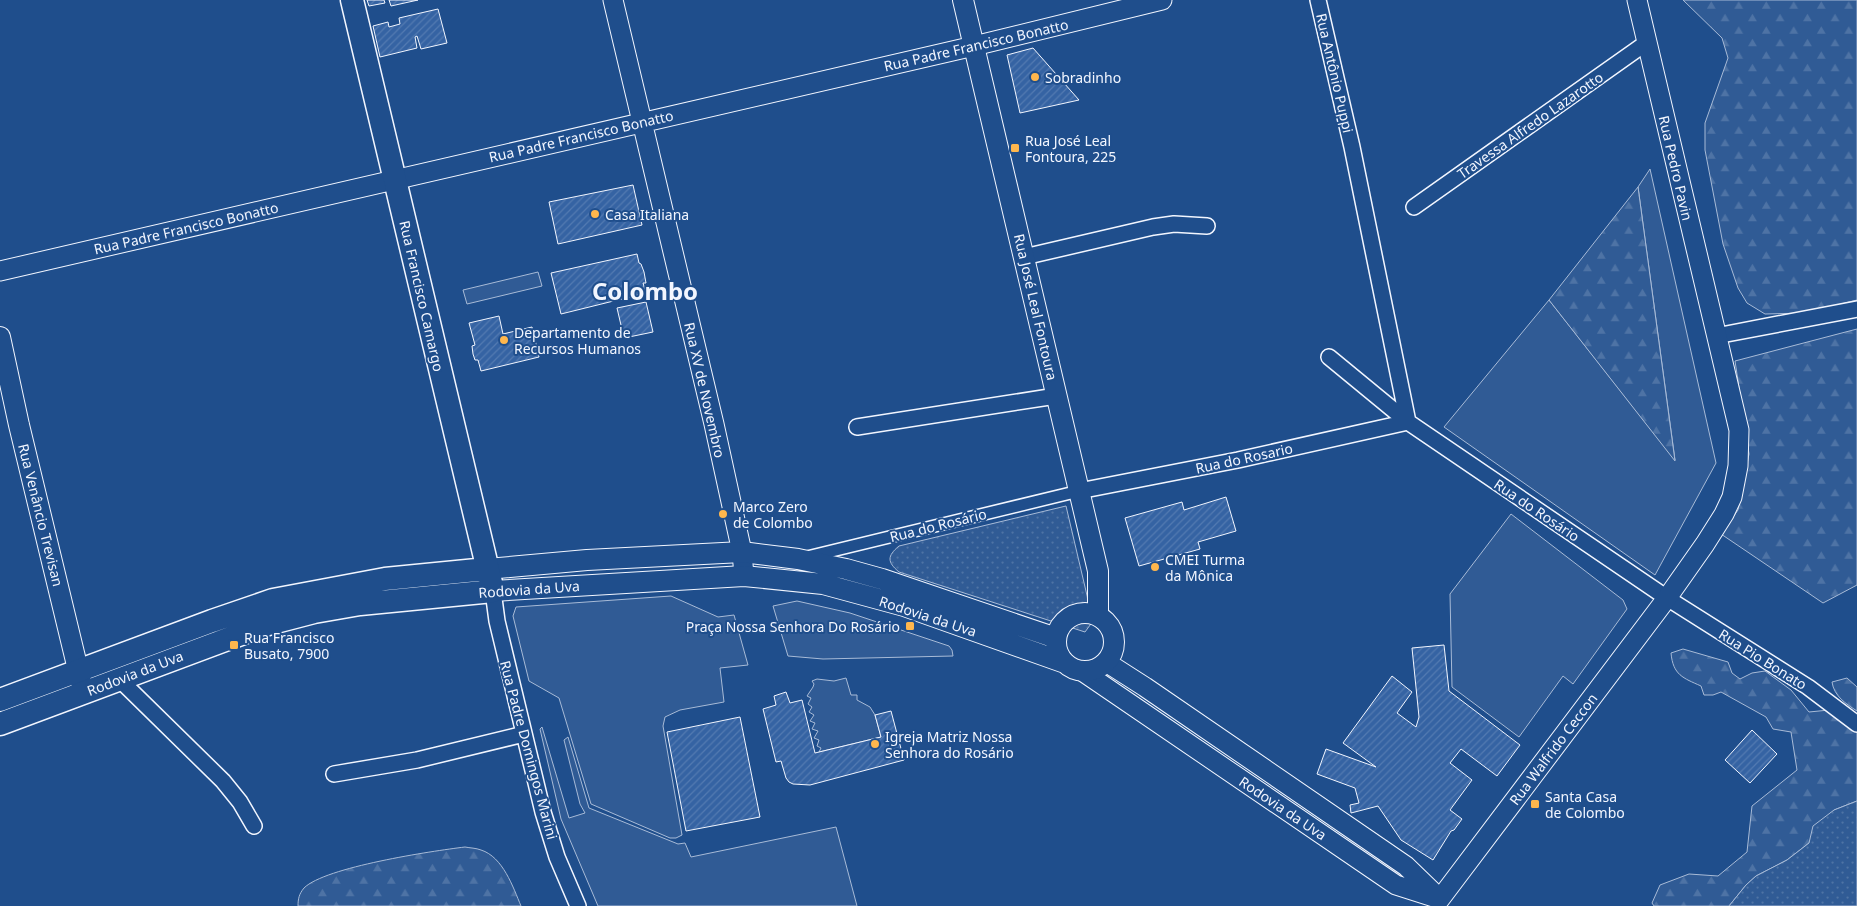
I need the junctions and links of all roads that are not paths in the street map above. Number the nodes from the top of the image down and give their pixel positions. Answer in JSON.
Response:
{"nodes":[{"id":1,"x":352,"y":0,"type":"edge"},
{"id":2,"x":613,"y":0,"type":"edge"},
{"id":3,"x":963,"y":0,"type":"edge"},
{"id":4,"x":1162,"y":0,"type":"edge"},
{"id":5,"x":1318,"y":0,"type":"edge"},
{"id":6,"x":1638,"y":0,"type":"edge"},
{"id":7,"x":1646,"y":43,"type":"junction"},
{"id":8,"x":974,"y":46,"type":"junction"},
{"id":9,"x":641,"y":122,"type":"junction"},
{"id":10,"x":394,"y":179,"type":"junction"},
{"id":11,"x":1414,"y":207,"type":"dead end"},
{"id":12,"x":1207,"y":226,"type":"dead end"},
{"id":13,"x":1024,"y":257,"type":"junction"},
{"id":14,"x":0,"y":271,"type":"edge"},
{"id":15,"x":1857,"y":309,"type":"edge"},
{"id":16,"x":1716,"y":336,"type":"junction"},
{"id":17,"x":0,"y":337,"type":"edge"},
{"id":18,"x":1329,"y":357,"type":"dead end"},
{"id":19,"x":1056,"y":396,"type":"junction"},
{"id":20,"x":1408,"y":422,"type":"junction"},
{"id":21,"x":857,"y":427,"type":"dead end"},
{"id":22,"x":1079,"y":491,"type":"junction"},
{"id":23,"x":742,"y":552,"type":"junction"},
{"id":24,"x":798,"y":559,"type":"junction"},
{"id":25,"x":487,"y":569,"type":"junction"},
{"id":26,"x":744,"y":576,"type":"junction"},
{"id":27,"x":493,"y":591,"type":"junction"},
{"id":28,"x":1667,"y":598,"type":"junction"},
{"id":29,"x":1098,"y":616,"type":"junction"},
{"id":30,"x":1056,"y":638,"type":"junction"},
{"id":31,"x":1106,"y":662,"type":"junction"},
{"id":32,"x":1073,"y":667,"type":"junction"},
{"id":33,"x":78,"y":671,"type":"junction"},
{"id":34,"x":119,"y":679,"type":"junction"},
{"id":35,"x":84,"y":692,"type":"junction"},
{"id":36,"x":0,"y":700,"type":"edge"},
{"id":37,"x":0,"y":724,"type":"edge"},
{"id":38,"x":1857,"y":724,"type":"edge"},
{"id":39,"x":524,"y":734,"type":"junction"},
{"id":40,"x":334,"y":774,"type":"dead end"},
{"id":41,"x":254,"y":826,"type":"dead end"},
{"id":42,"x":1445,"y":903,"type":"edge"},
{"id":43,"x":578,"y":906,"type":"edge"}],
"edges":[{"from":1,"to":10,"type":"main road","name":"Rua Francisco Camargo"},
{"from":2,"to":9,"type":"street","name":"Rua XV de Novembro"},
{"from":3,"to":8,"type":"main road","name":"Rua José Leal Fontoura"},
{"from":4,"to":8,"type":"street","name":"Rua Padre Francisco Bonatto"},
{"from":5,"to":20,"type":"street","name":"Rua Antônio Puppi"},
{"from":6,"to":7,"type":"street","name":"Rua Pedro Pavin"},
{"from":7,"to":11,"type":"street","name":"Travessa Alfredo Lazarotto"},
{"from":7,"to":16,"type":"street","name":"Rua Pedro Pavin"},
{"from":8,"to":9,"type":"street","name":"Rua Padre Francisco Bonatto"},
{"from":8,"to":13,"type":"main road","name":"Rua José Leal Fontoura"},
{"from":9,"to":10,"type":"street","name":"Rua Padre Francisco Bonatto"},
{"from":9,"to":23,"type":"street","name":"Rua XV de Novembro"},
{"from":10,"to":14,"type":"street","name":"Rua Padre Francisco Bonatto"},
{"from":10,"to":25,"type":"main road","name":"Rua Francisco Camargo"},
{"from":12,"to":13,"type":"street"},
{"from":13,"to":19,"type":"main road","name":"Rua José Leal Fontoura"},
{"from":15,"to":16,"type":"street"},
{"from":16,"to":28,"type":"street","name":"Rua Pedro Pavin"},
{"from":17,"to":33,"type":"main road","name":"Rua Venâncio Trevisan"},
{"from":18,"to":20,"type":"street","name":"Rua do Rosário"},
{"from":19,"to":21,"type":"street"},
{"from":19,"to":22,"type":"main road","name":"Rua José Leal Fontoura"},
{"from":20,"to":22,"type":"street","name":"Rua do Rosario"},
{"from":20,"to":28,"type":"street","name":"Rua do Rosário"},
{"from":22,"to":24,"type":"street","name":"Rua do Rosário"},
{"from":22,"to":29,"type":"main road","name":"Rua José Leal Fontoura"},
{"from":23,"to":24,"type":"main road","name":"Rodovia da Uva"},
{"from":23,"to":25,"type":"main road","name":"Rodovia da Uva"},
{"from":23,"to":26,"type":"street","name":"Rua XV de Novembro"},
{"from":24,"to":30,"type":"main road","name":"Rodovia da Uva"},
{"from":25,"to":27,"type":"main road","name":"Rua Francisco Camargo"},
{"from":25,"to":33,"type":"main road","name":"Rodovia da Uva"},
{"from":26,"to":27,"type":"main road","name":"Rodovia da Uva"},
{"from":26,"to":32,"type":"main road","name":"Rodovia da Uva"},
{"from":27,"to":34,"type":"main road","name":"Rodovia da Uva"},
{"from":27,"to":39,"type":"street","name":"Rua Padre Domingos Marini"},
{"from":28,"to":38,"type":"street","name":"Rua Pio Bonato"},
{"from":28,"to":42,"type":"street","name":"Rua Walfrido Ceccon"},
{"from":29,"to":30,"type":"main road"},
{"from":29,"to":31,"type":"main road"},
{"from":30,"to":32,"type":"main road"},
{"from":31,"to":32,"type":"main road"},
{"from":31,"to":42,"type":"street","name":"Rodovia da Uva"},
{"from":32,"to":42,"type":"street","name":"Rodovia da Uva"},
{"from":33,"to":35,"type":"main road","name":"Rua Venâncio Trevisan"},
{"from":33,"to":36,"type":"main road","name":"Rodovia da Uva"},
{"from":34,"to":35,"type":"main road","name":"Rodovia da Uva"},
{"from":34,"to":41,"type":"street"},
{"from":35,"to":37,"type":"main road","name":"Rodovia da Uva"},
{"from":39,"to":40,"type":"street"},
{"from":39,"to":43,"type":"street","name":"Rua Padre Domingos Marini"}]}
